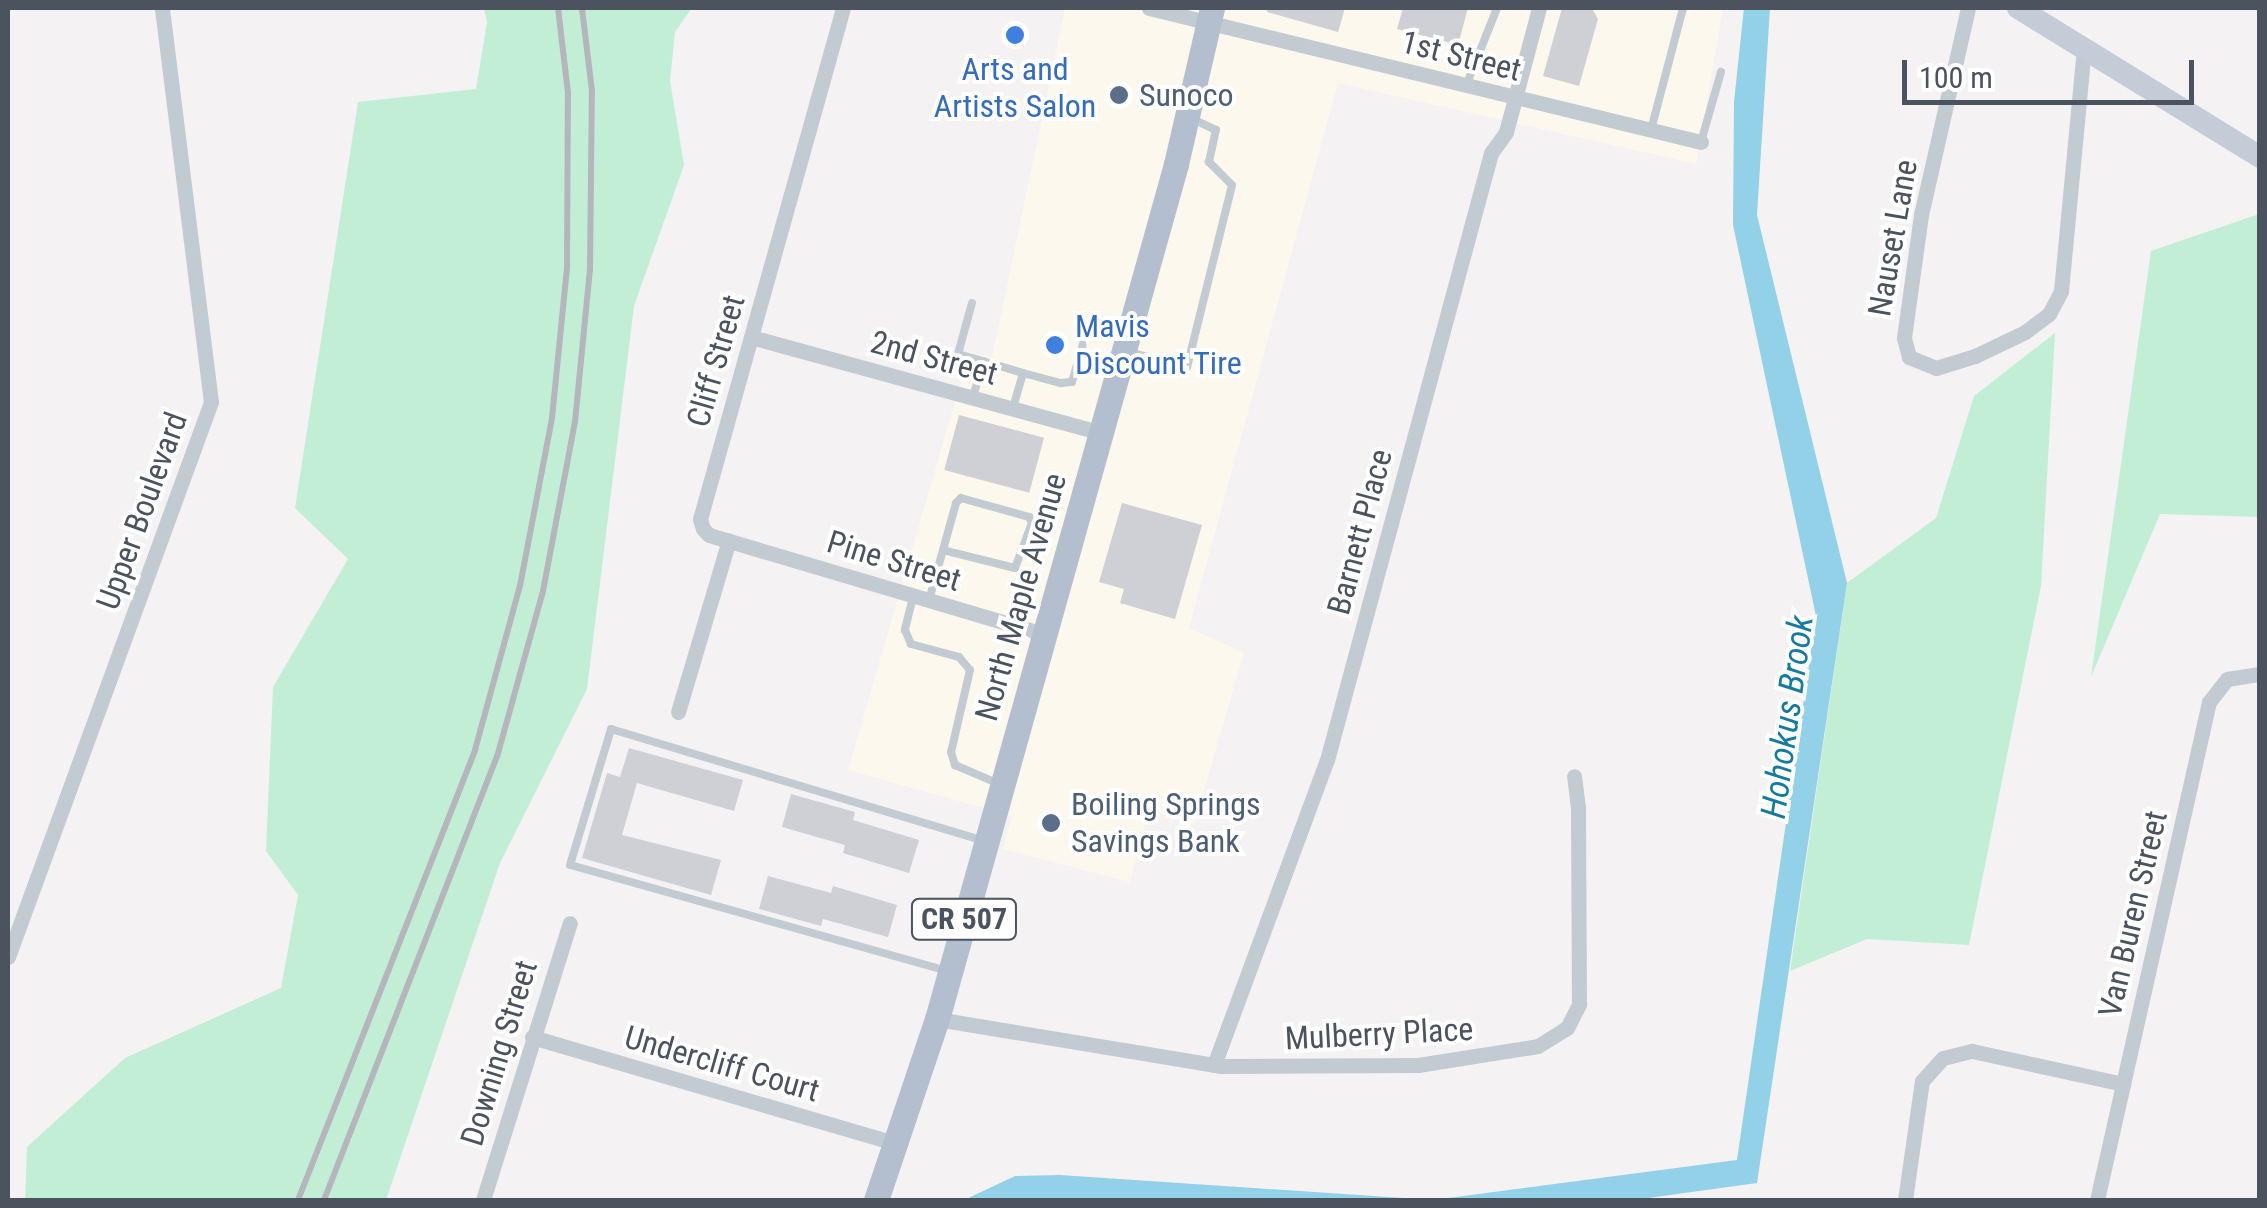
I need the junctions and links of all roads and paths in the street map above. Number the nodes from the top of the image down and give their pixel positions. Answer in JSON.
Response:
{"nodes":[{"id":1,"x":162,"y":8,"type":"edge"},
{"id":2,"x":843,"y":8,"type":"edge"},
{"id":3,"x":1149,"y":8,"type":"edge"},
{"id":4,"x":1497,"y":8,"type":"edge"},
{"id":5,"x":1539,"y":8,"type":"edge"},
{"id":6,"x":1683,"y":8,"type":"edge"},
{"id":7,"x":1968,"y":8,"type":"edge"},
{"id":8,"x":2018,"y":8,"type":"edge"},
{"id":9,"x":1210,"y":14,"type":"edge"},
{"id":10,"x":2084,"y":49,"type":"junction"},
{"id":11,"x":1722,"y":72,"type":"dead end"},
{"id":12,"x":1466,"y":86,"type":"junction"},
{"id":13,"x":1515,"y":98,"type":"junction"},
{"id":14,"x":1187,"y":116,"type":"junction"},
{"id":15,"x":1651,"y":130,"type":"junction"},
{"id":16,"x":1700,"y":142,"type":"joint"},
{"id":17,"x":2260,"y":157,"type":"edge"},
{"id":18,"x":972,"y":302,"type":"dead end"},
{"id":19,"x":751,"y":336,"type":"junction"},
{"id":20,"x":1126,"y":346,"type":"junction"},
{"id":21,"x":983,"y":361,"type":"junction"},
{"id":22,"x":1024,"y":373,"type":"junction"},
{"id":23,"x":973,"y":397,"type":"junction"},
{"id":24,"x":1013,"y":408,"type":"junction"},
{"id":25,"x":1102,"y":432,"type":"junction"},
{"id":26,"x":729,"y":540,"type":"junction"},
{"id":27,"x":943,"y":550,"type":"junction"},
{"id":28,"x":922,"y":598,"type":"junction"},
{"id":29,"x":1043,"y":634,"type":"junction"},
{"id":30,"x":2260,"y":674,"type":"edge"},
{"id":31,"x":678,"y":712,"type":"dead end"},
{"id":32,"x":1574,"y":776,"type":"dead end"},
{"id":33,"x":1002,"y":784,"type":"junction"},
{"id":34,"x":986,"y":842,"type":"junction"},
{"id":35,"x":570,"y":923,"type":"dead end"},
{"id":36,"x":8,"y":956,"type":"edge"},
{"id":37,"x":950,"y":972,"type":"junction"},
{"id":38,"x":938,"y":1019,"type":"junction"},
{"id":39,"x":532,"y":1037,"type":"junction"},
{"id":40,"x":1214,"y":1065,"type":"junction"},
{"id":41,"x":2123,"y":1084,"type":"junction"},
{"id":42,"x":897,"y":1144,"type":"junction"},
{"id":43,"x":482,"y":1200,"type":"edge"},
{"id":44,"x":876,"y":1200,"type":"edge"},
{"id":45,"x":1905,"y":1200,"type":"edge"},
{"id":46,"x":2097,"y":1200,"type":"edge"}],
"edges":[{"from":1,"to":36,"type":"street","name":"Upper Boulevard"},
{"from":2,"to":19,"type":"street","name":"Cliff Street"},
{"from":3,"to":9,"type":"street","name":"1st Street"},
{"from":4,"to":12,"type":"lane"},
{"from":5,"to":13,"type":"street","name":"Barnett Place"},
{"from":6,"to":15,"type":"lane"},
{"from":7,"to":10,"type":"street","name":"Nauset Lane"},
{"from":8,"to":10,"type":"street"},
{"from":9,"to":12,"type":"street","name":"1st Street"},
{"from":9,"to":14,"type":"main road","name":"North Maple Avenue","number":"CR 507"},
{"from":10,"to":17,"type":"street"},
{"from":11,"to":16,"type":"lane"},
{"from":12,"to":13,"type":"street","name":"1st Street"},
{"from":13,"to":15,"type":"street","name":"1st Street"},
{"from":13,"to":40,"type":"street","name":"Barnett Place"},
{"from":14,"to":20,"type":"main road","name":"North Maple Avenue","number":"CR 507"},
{"from":14,"to":20,"type":"lane"},
{"from":15,"to":16,"type":"street","name":"1st Street"},
{"from":18,"to":21,"type":"lane"},
{"from":19,"to":23,"type":"street","name":"2nd Street"},
{"from":19,"to":26,"type":"street","name":"Cliff Street"},
{"from":20,"to":22,"type":"lane"},
{"from":20,"to":25,"type":"main road","name":"North Maple Avenue","number":"CR 507"},
{"from":21,"to":22,"type":"lane"},
{"from":21,"to":23,"type":"lane"},
{"from":22,"to":24,"type":"lane"},
{"from":23,"to":24,"type":"street","name":"2nd Street"},
{"from":24,"to":25,"type":"street","name":"2nd Street"},
{"from":25,"to":29,"type":"main road","name":"North Maple Avenue","number":"CR 507"},
{"from":26,"to":28,"type":"street","name":"Pine Street"},
{"from":26,"to":31,"type":"street"},
{"from":27,"to":27,"type":"lane"},
{"from":27,"to":28,"type":"lane"},
{"from":28,"to":29,"type":"street","name":"Pine Street"},
{"from":28,"to":33,"type":"lane"},
{"from":29,"to":33,"type":"main road","name":"North Maple Avenue","number":"CR 507"},
{"from":30,"to":41,"type":"street","name":"Van Buren Street"},
{"from":32,"to":40,"type":"street","name":"Mulberry Place"},
{"from":33,"to":34,"type":"main road","name":"North Maple Avenue","number":"CR 507"},
{"from":34,"to":37,"type":"main road","name":"North Maple Avenue","number":"CR 507"},
{"from":34,"to":37,"type":"lane"},
{"from":35,"to":39,"type":"street","name":"Downing Street"},
{"from":37,"to":38,"type":"main road","name":"North Maple Avenue","number":"CR 507"},
{"from":38,"to":40,"type":"street","name":"Mulberry Place"},
{"from":38,"to":42,"type":"main road","name":"North Maple Avenue","number":"CR 507"},
{"from":39,"to":42,"type":"street","name":"Undercliff Court"},
{"from":39,"to":43,"type":"street","name":"Downing Street"},
{"from":41,"to":45,"type":"street"},
{"from":41,"to":46,"type":"street","name":"Van Buren Street"},
{"from":42,"to":44,"type":"main road","name":"North Maple Avenue","number":"CR 507"}]}
